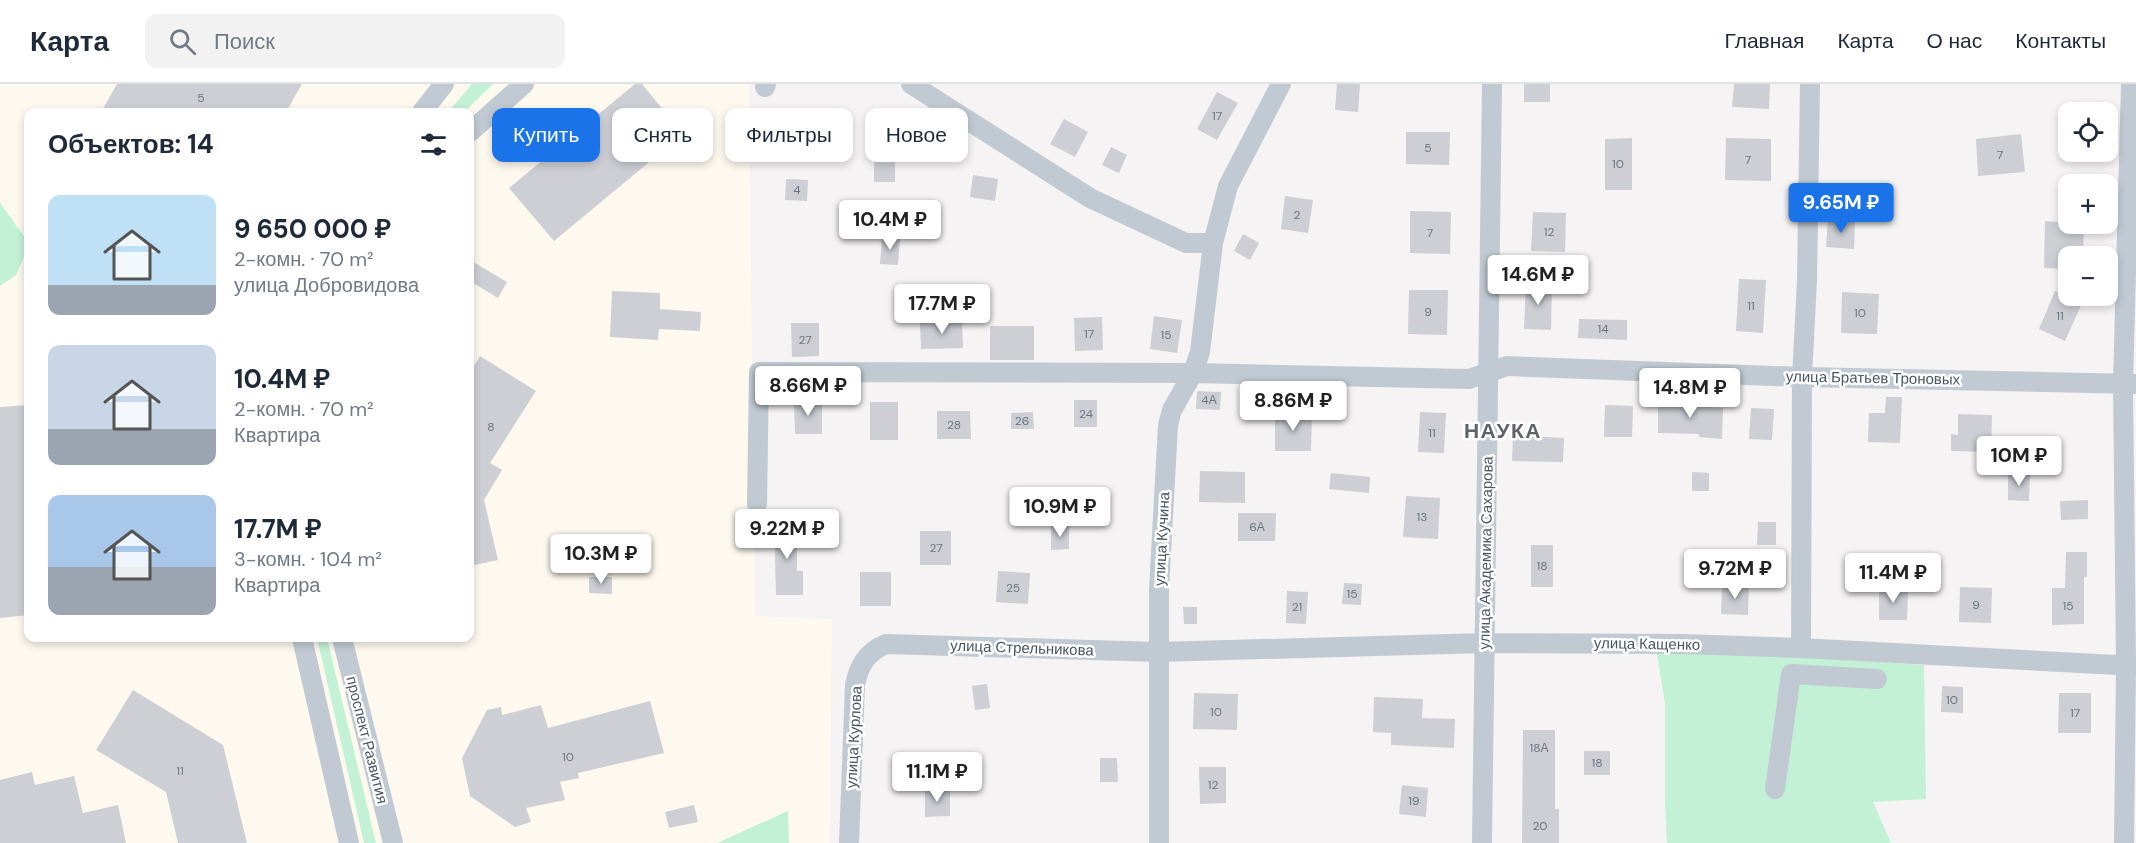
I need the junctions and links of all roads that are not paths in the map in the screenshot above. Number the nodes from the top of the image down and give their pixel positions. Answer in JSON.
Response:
{"nodes":[{"id":1,"x":444,"y":84,"type":"edge"},
{"id":2,"x":524,"y":84,"type":"edge"},
{"id":3,"x":911,"y":84,"type":"edge"},
{"id":4,"x":1281,"y":84,"type":"edge"},
{"id":5,"x":1492,"y":84,"type":"edge"},
{"id":6,"x":1810,"y":84,"type":"edge"},
{"id":7,"x":2131,"y":84,"type":"edge"},
{"id":8,"x":425,"y":108,"type":"edge"},
{"id":9,"x":474,"y":128,"type":"edge"},
{"id":10,"x":1213,"y":243,"type":"junction"},
{"id":11,"x":1193,"y":373,"type":"junction"},
{"id":12,"x":1488,"y":373,"type":"junction"},
{"id":13,"x":1802,"y":377,"type":"junction"},
{"id":14,"x":2129,"y":384,"type":"edge"},
{"id":15,"x":757,"y":504,"type":"dead end"},
{"id":16,"x":303,"y":642,"type":"edge"},
{"id":17,"x":343,"y":642,"type":"edge"},
{"id":18,"x":1485,"y":644,"type":"junction"},
{"id":19,"x":886,"y":645,"type":"joint"},
{"id":20,"x":1801,"y":648,"type":"junction"},
{"id":21,"x":1158,"y":652,"type":"junction"},
{"id":22,"x":2131,"y":666,"type":"edge"},
{"id":23,"x":1877,"y":679,"type":"dead end"},
{"id":24,"x":1775,"y":789,"type":"dead end"},
{"id":25,"x":349,"y":843,"type":"edge"},
{"id":26,"x":393,"y":843,"type":"edge"},
{"id":27,"x":849,"y":843,"type":"edge"},
{"id":28,"x":1159,"y":843,"type":"edge"},
{"id":29,"x":1482,"y":843,"type":"edge"},
{"id":30,"x":2124,"y":843,"type":"edge"}],
"edges":[{"from":1,"to":8,"type":"street"},
{"from":2,"to":9,"type":"street"},
{"from":3,"to":10,"type":"street"},
{"from":4,"to":10,"type":"street","name":"улица Кучина"},
{"from":5,"to":12,"type":"street","name":"улица Академика Сахарова"},
{"from":6,"to":13,"type":"street"},
{"from":7,"to":14,"type":"street"},
{"from":10,"to":11,"type":"street","name":"улица Кучина"},
{"from":11,"to":12,"type":"street","name":"улица Братьев Троновых"},
{"from":11,"to":15,"type":"street","name":"улица Братьев Троновых"},
{"from":11,"to":21,"type":"street","name":"улица Кучина"},
{"from":12,"to":13,"type":"street","name":"улица Братьев Троновых"},
{"from":12,"to":18,"type":"street","name":"улица Академика Сахарова"},
{"from":13,"to":14,"type":"street","name":"улица Братьев Троновых"},
{"from":13,"to":20,"type":"street"},
{"from":14,"to":22,"type":"street"},
{"from":16,"to":25,"type":"street"},
{"from":17,"to":26,"type":"street","name":"проспект Развития"},
{"from":18,"to":20,"type":"street","name":"улица Кащенко"},
{"from":18,"to":21,"type":"street","name":"улица Кащенко"},
{"from":18,"to":29,"type":"street","name":"улица Академика Сахарова"},
{"from":19,"to":21,"type":"street","name":"улица Стрельникова"},
{"from":19,"to":27,"type":"street","name":"улица Курлова"},
{"from":20,"to":22,"type":"street","name":"улица Кащенко"},
{"from":21,"to":28,"type":"street","name":"улица Кучина"},
{"from":22,"to":30,"type":"street"},
{"from":23,"to":24,"type":"street"}]}
